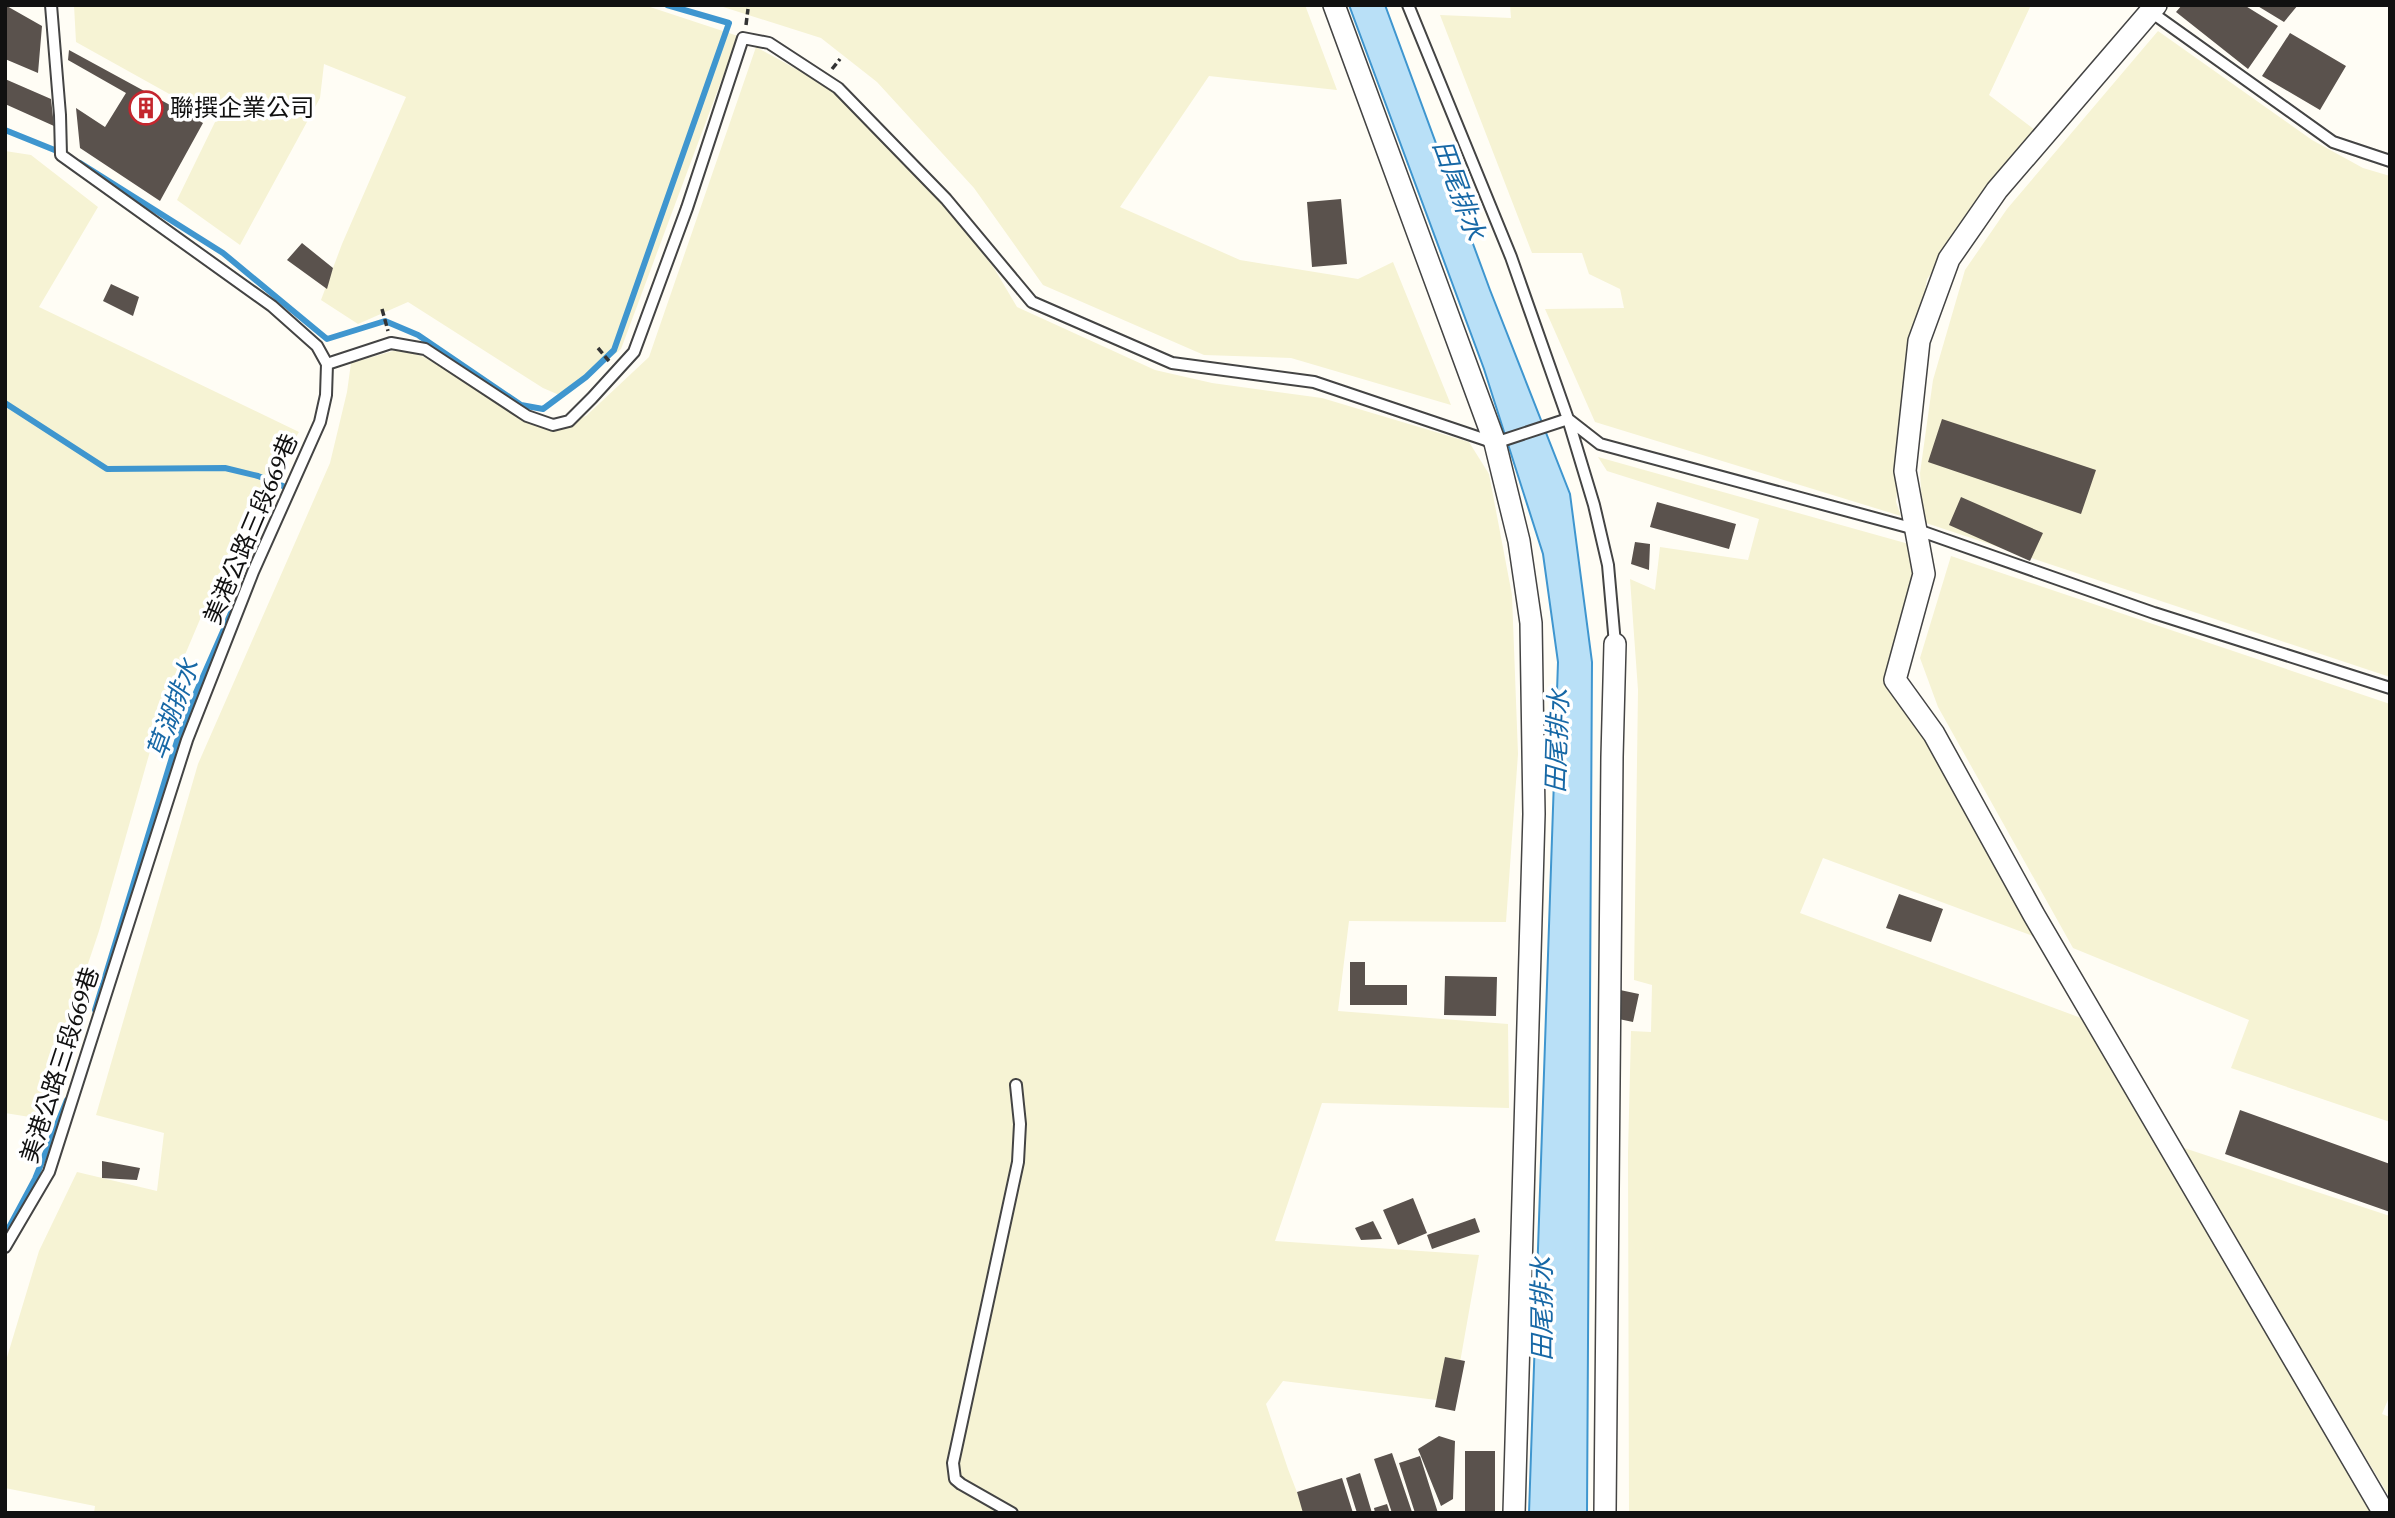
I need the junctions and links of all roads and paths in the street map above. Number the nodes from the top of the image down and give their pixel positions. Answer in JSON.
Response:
{"nodes":[{"id":1,"x":51,"y":5,"type":"edge"},
{"id":2,"x":1334,"y":5,"type":"edge"},
{"id":3,"x":1408,"y":5,"type":"edge"},
{"id":4,"x":2153,"y":9,"type":"edge"},
{"id":5,"x":2390,"y":162,"type":"edge"},
{"id":6,"x":382,"y":309,"type":"dead end"},
{"id":7,"x":391,"y":343,"type":"junction"},
{"id":8,"x":327,"y":364,"type":"junction"},
{"id":9,"x":1568,"y":419,"type":"junction"},
{"id":10,"x":1495,"y":443,"type":"junction"},
{"id":11,"x":1915,"y":529,"type":"junction"},
{"id":12,"x":1615,"y":644,"type":"joint"},
{"id":13,"x":2390,"y":688,"type":"edge"},
{"id":14,"x":1016,"y":1085,"type":"dead end"},
{"id":15,"x":5,"y":1247,"type":"edge"},
{"id":16,"x":1012,"y":1513,"type":"edge"},
{"id":17,"x":1514,"y":1513,"type":"edge"},
{"id":18,"x":1605,"y":1513,"type":"edge"},
{"id":19,"x":2384,"y":1513,"type":"edge"}],
"edges":[{"from":1,"to":8,"type":"lane"},
{"from":2,"to":10,"type":"street"},
{"from":3,"to":9,"type":"lane"},
{"from":4,"to":5,"type":"lane"},
{"from":4,"to":11,"type":"street"},
{"from":6,"to":7,"type":"path"},
{"from":7,"to":8,"type":"lane"},
{"from":7,"to":10,"type":"lane"},
{"from":8,"to":15,"type":"lane","name":"美港公路三段669巷"},
{"from":9,"to":10,"type":"lane"},
{"from":9,"to":11,"type":"lane"},
{"from":9,"to":12,"type":"lane"},
{"from":10,"to":17,"type":"street"},
{"from":11,"to":13,"type":"lane"},
{"from":11,"to":19,"type":"street"},
{"from":12,"to":18,"type":"street"},
{"from":14,"to":16,"type":"lane"}]}
